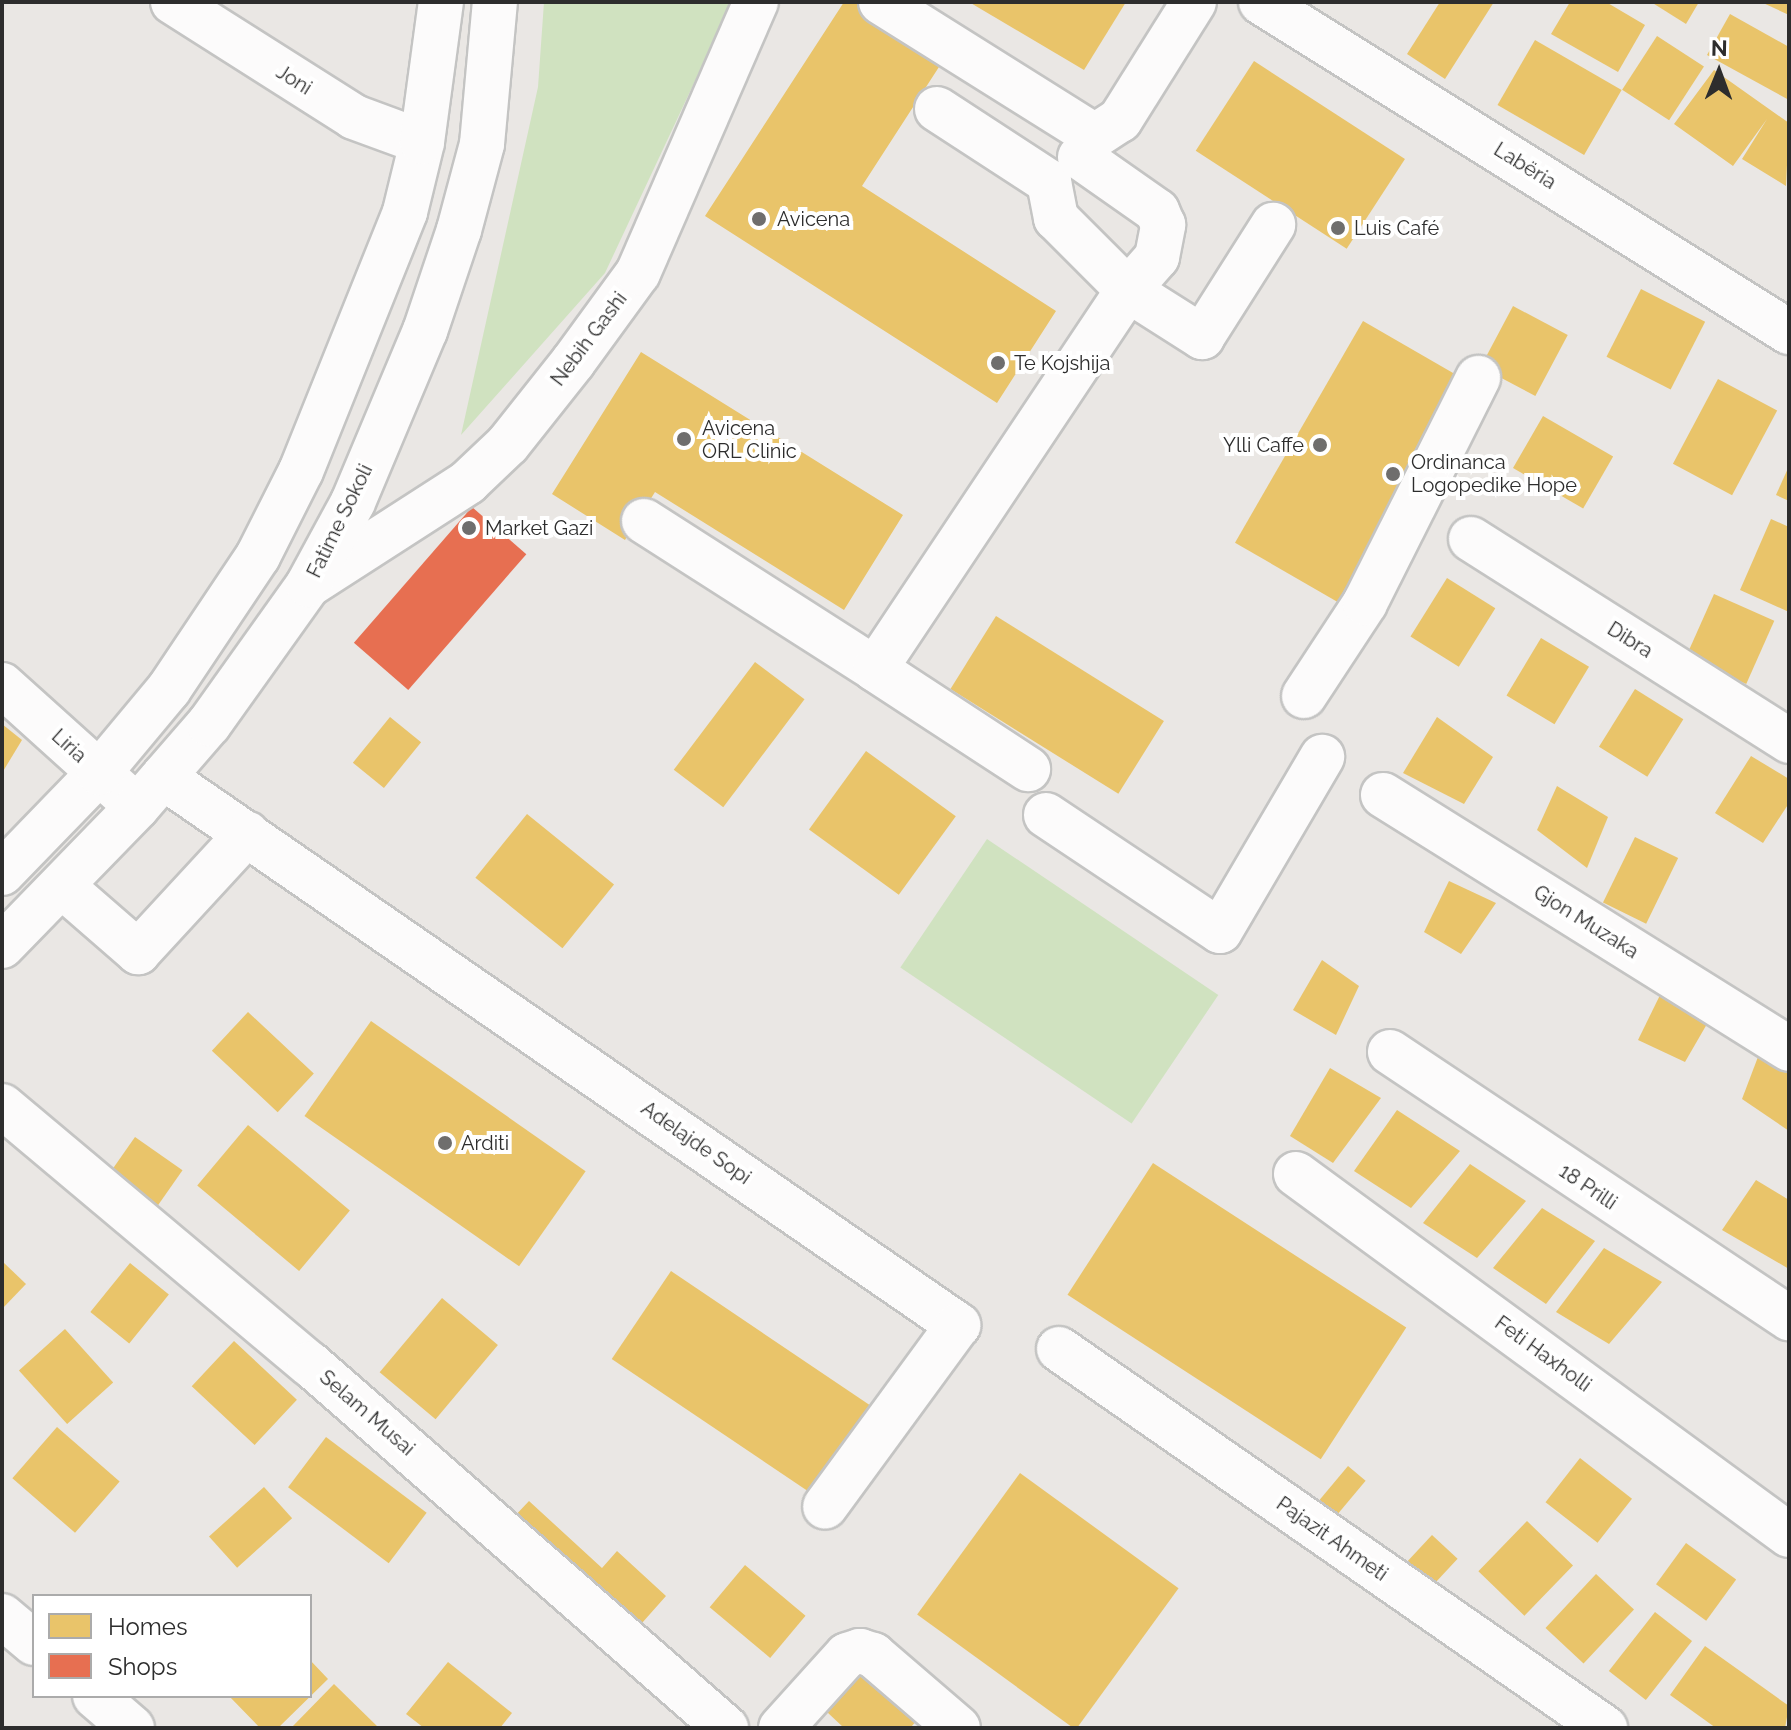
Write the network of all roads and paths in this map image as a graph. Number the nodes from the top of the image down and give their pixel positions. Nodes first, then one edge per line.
1 (173, 2) edge
2 (441, 2) edge
3 (495, 2) edge
4 (756, 2) edge
5 (881, 2) edge
6 (1194, 2) edge
7 (1261, 2) edge
8 (937, 109) dead end
9 (422, 142) junction
10 (1080, 157) dead end
11 (1273, 225) dead end
12 (387, 260) junction
13 (443, 277) junction
14 (1128, 290) junction
15 (1789, 332) edge
16 (1478, 378) dead end
17 (644, 521) dead end
18 (1471, 539) dead end
19 (308, 585) junction
20 (875, 669) junction
21 (2, 685) edge
22 (1304, 696) dead end
23 (1789, 741) edge
24 (1322, 757) dead end
25 (1028, 769) dead end
26 (99, 773) junction
27 (150, 792) junction
28 (1383, 795) dead end
29 (1046, 815) dead end
30 (247, 834) junction
31 (2, 873) edge
32 (62, 886) junction
33 (2, 946) edge
34 (1789, 1049) edge
35 (1390, 1052) dead end
36 (2, 1106) edge
37 (1296, 1174) dead end
38 (1789, 1318) edge
39 (1059, 1349) dead end
40 (825, 1507) dead end
41 (1789, 1535) edge
42 (2, 1616) edge
43 (32, 1641) edge
44 (97, 1698) edge
45 (132, 1728) edge
46 (726, 1728) edge
47 (781, 1728) edge
48 (958, 1728) edge
49 (1605, 1728) edge

1 - 9 street, Joni
2 - 9 street
3 - 13 street, Fatime Sokoli
4 - 19 street, Nebih Gashi
5 - 6 street
7 - 15 street, Labëria
8 - 14 street
9 - 12 street
10 - 14 street
11 - 14 street
12 - 13 street
12 - 26 street
13 - 19 street, Fatime Sokoli
14 - 20 street
16 - 22 street
17 - 20 street
18 - 23 street, Dibra
19 - 27 street, Fatime Sokoli
20 - 25 street
21 - 26 street, Liria
24 - 29 street
26 - 27 street, Liria
26 - 31 street
27 - 30 street, Adelajde Sopi
27 - 32 street, Fatime Sokoli
28 - 34 street, Gjon Muzaka
30 - 32 street
30 - 40 street, Adelajde Sopi
32 - 33 street, Fatime Sokoli
35 - 38 street, 18 Prilli
36 - 46 street, Selam Musai
37 - 41 street, Feti Haxholli
39 - 49 street, Pajazit Ahmeti
42 - 43 street
44 - 45 street
47 - 48 street

